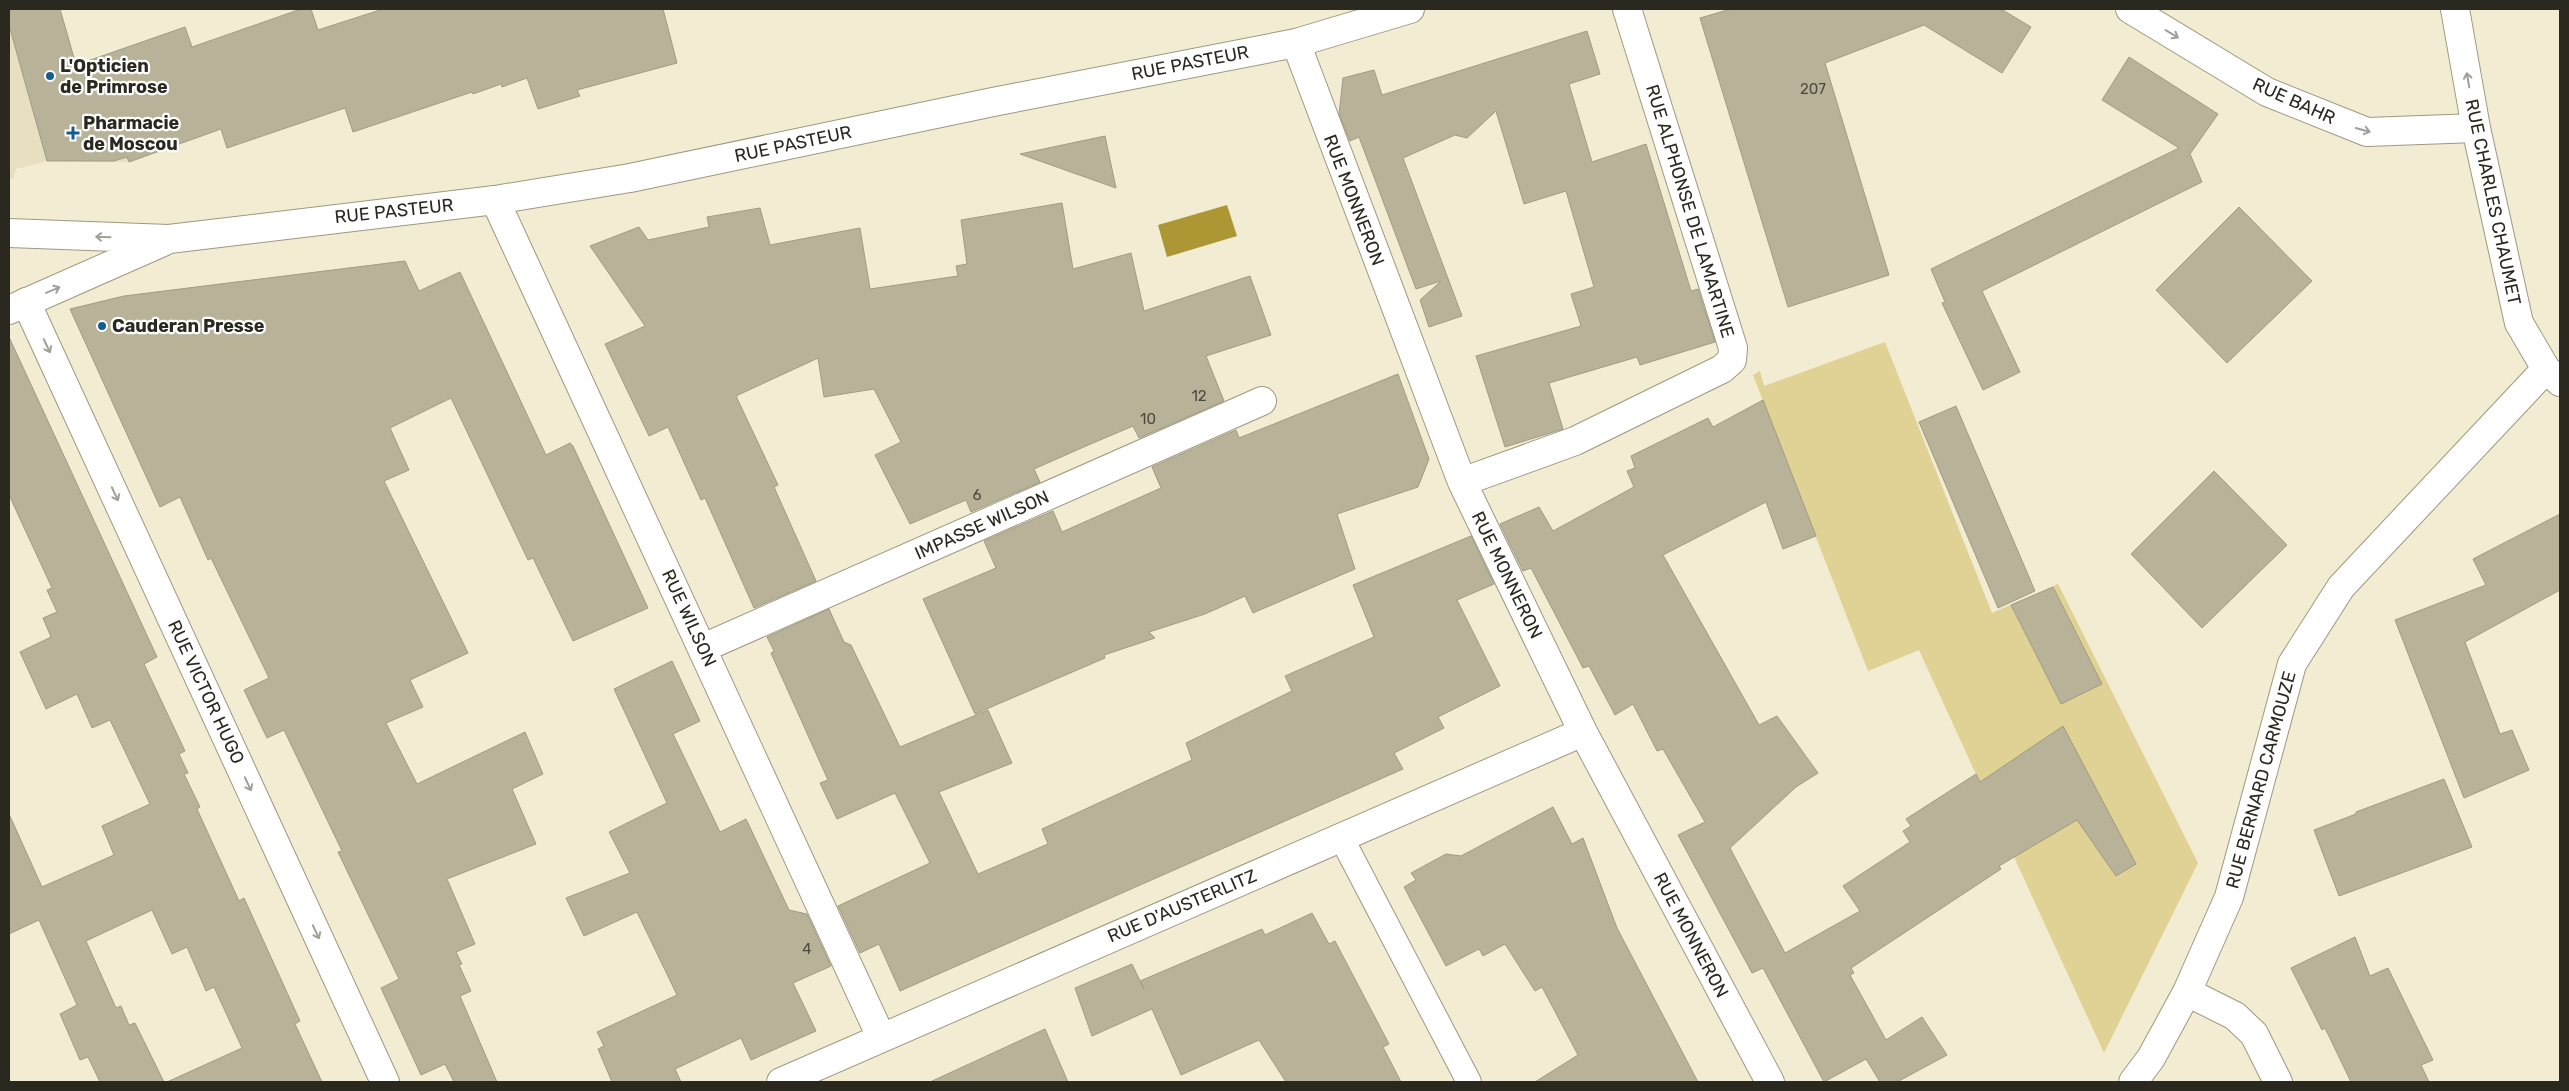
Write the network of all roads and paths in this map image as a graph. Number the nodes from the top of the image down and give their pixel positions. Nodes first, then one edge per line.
1 (1410, 9) edge
2 (1626, 9) edge
3 (2130, 9) edge
4 (2455, 9) edge
5 (1296, 43) junction
6 (2476, 128) junction
7 (495, 200) junction
8 (9, 233) edge
9 (169, 240) junction
10 (17, 306) edge
11 (2553, 375) edge
12 (1262, 401) dead end
13 (1462, 482) junction
14 (703, 648) junction
15 (1583, 732) junction
16 (1341, 837) junction
17 (2187, 992) junction
18 (881, 1037) junction
19 (385, 1082) edge
20 (782, 1082) edge
21 (1469, 1082) edge
22 (1770, 1082) edge
23 (2133, 1082) edge
24 (2278, 1082) edge

1 - 5 street, RUE PASTEUR
2 - 13 street, RUE ALPHONSE DE LAMARTINE
3 -> 6 street, RUE BAHR
6 -> 4 street, RUE CHARLES CHAUMET
5 - 7 street, RUE PASTEUR
5 - 13 street, RUE MONNERON
6 - 11 street, RUE CHARLES CHAUMET
7 - 9 street, RUE PASTEUR
7 - 14 street, RUE WILSON
9 -> 8 street, RUE PASTEUR
10 -> 9 street, RUE PASTEUR
10 -> 19 street, RUE VICTOR HUGO
11 - 17 street, RUE BERNARD CARMOUZE
12 - 14 street, IMPASSE WILSON
13 - 15 street, RUE MONNERON
14 - 18 street, RUE WILSON
15 - 16 street, RUE D'AUSTERLITZ
15 - 22 street, RUE MONNERON
16 - 18 street, RUE D'AUSTERLITZ
16 - 21 lane
17 - 23 street, RUE BERNARD CARMOUZE
17 - 24 street
18 - 20 street, RUE D'AUSTERLITZ

